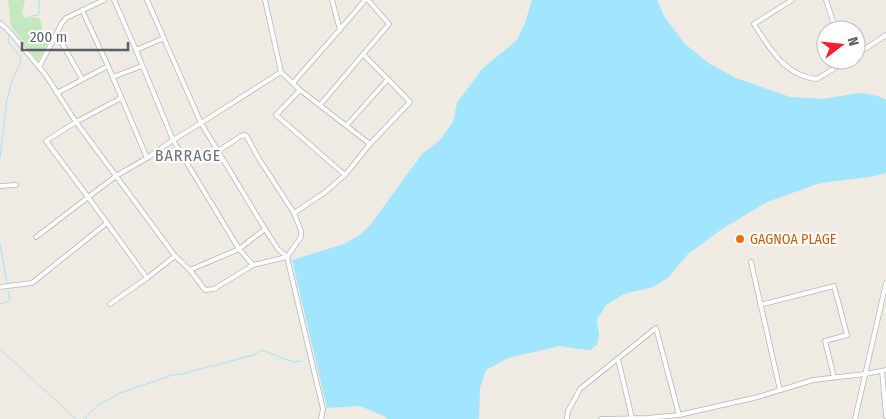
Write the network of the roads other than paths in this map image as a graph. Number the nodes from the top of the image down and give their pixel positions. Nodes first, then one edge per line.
1 (104, 0) edge
2 (114, 0) edge
3 (147, 0) edge
4 (265, 0) edge
5 (332, 0) edge
6 (366, 0) edge
7 (792, 0) edge
8 (826, 0) edge
9 (82, 10) junction
10 (833, 20) edge
11 (0, 23) edge
12 (340, 30) junction
13 (56, 34) junction
14 (886, 35) edge
15 (164, 38) junction
16 (866, 48) edge
17 (136, 50) junction
18 (364, 55) junction
19 (108, 66) junction
20 (142, 66) junction
21 (39, 67) junction
22 (832, 70) edge
23 (281, 72) junction
24 (112, 77) junction
25 (82, 79) junction
26 (388, 79) junction
27 (293, 83) junction
28 (300, 90) junction
29 (57, 93) junction
30 (121, 98) junction
31 (320, 105) junction
32 (76, 122) junction
33 (201, 123) junction
34 (347, 126) junction
35 (172, 140) junction
36 (370, 144) junction
37 (218, 151) junction
38 (148, 158) junction
39 (345, 175) junction
40 (116, 176) junction
41 (16, 185) dead end
42 (0, 186) edge
43 (88, 197) junction
44 (294, 213) junction
45 (107, 223) junction
46 (265, 229) junction
47 (36, 237) dead end
48 (239, 248) junction
49 (175, 256) junction
50 (287, 257) junction
51 (751, 262) dead end
52 (253, 264) junction
53 (190, 270) junction
54 (147, 278) junction
55 (886, 283) edge
56 (0, 287) edge
57 (110, 304) dead end
58 (760, 305) junction
59 (618, 359) junction
60 (884, 370) edge
61 (865, 374) junction
62 (834, 377) junction
63 (780, 390) junction
64 (679, 415) junction
65 (886, 416) edge
66 (632, 418) edge
67 (321, 419) edge
68 (567, 419) edge
69 (600, 419) edge
70 (647, 419) edge
71 (855, 419) edge

1 - 9 street
2 - 17 street
3 - 15 street
4 - 23 street
5 - 12 street
6 - 12 street
6 - 18 street
7 - 22 street
8 - 10 street
9 - 13 street
9 - 19 street
11 - 21 street
12 - 27 street
13 - 21 street
13 - 25 street
14 - 16 street
15 - 17 street
15 - 33 street
17 - 20 street
18 - 26 street
18 - 31 street
19 - 24 street
19 - 25 street
20 - 24 street
20 - 35 street
21 - 29 street
23 - 27 street
23 - 33 street
24 - 30 street
25 - 29 street
26 - 34 street
26 - 36 street
27 - 28 street
28 - 31 street
28 - 39 street
29 - 32 street
30 - 32 street
30 - 38 street
31 - 34 street
32 - 40 street
32 - 43 street
33 - 35 street
33 - 37 street
34 - 36 street
35 - 38 street
35 - 48 street
36 - 39 street
37 - 44 street
37 - 46 street
38 - 40 street
39 - 44 street
40 - 43 street
40 - 49 street
41 - 42 street
43 - 45 street
43 - 47 street
44 - 50 street
45 - 54 street
45 - 56 street
46 - 48 street
46 - 50 street
48 - 52 street
48 - 53 street
49 - 53 street
49 - 54 street
50 - 52 street
50 - 67 street
51 - 58 street
52 - 53 street
54 - 57 street
55 - 61 street
58 - 62 street
58 - 63 street
59 - 64 street
59 - 66 street
59 - 68 street
60 - 61 street
60 - 65 street
61 - 62 street
61 - 71 street
62 - 63 street
63 - 64 street
64 - 70 street
66 - 69 street
66 - 70 street

